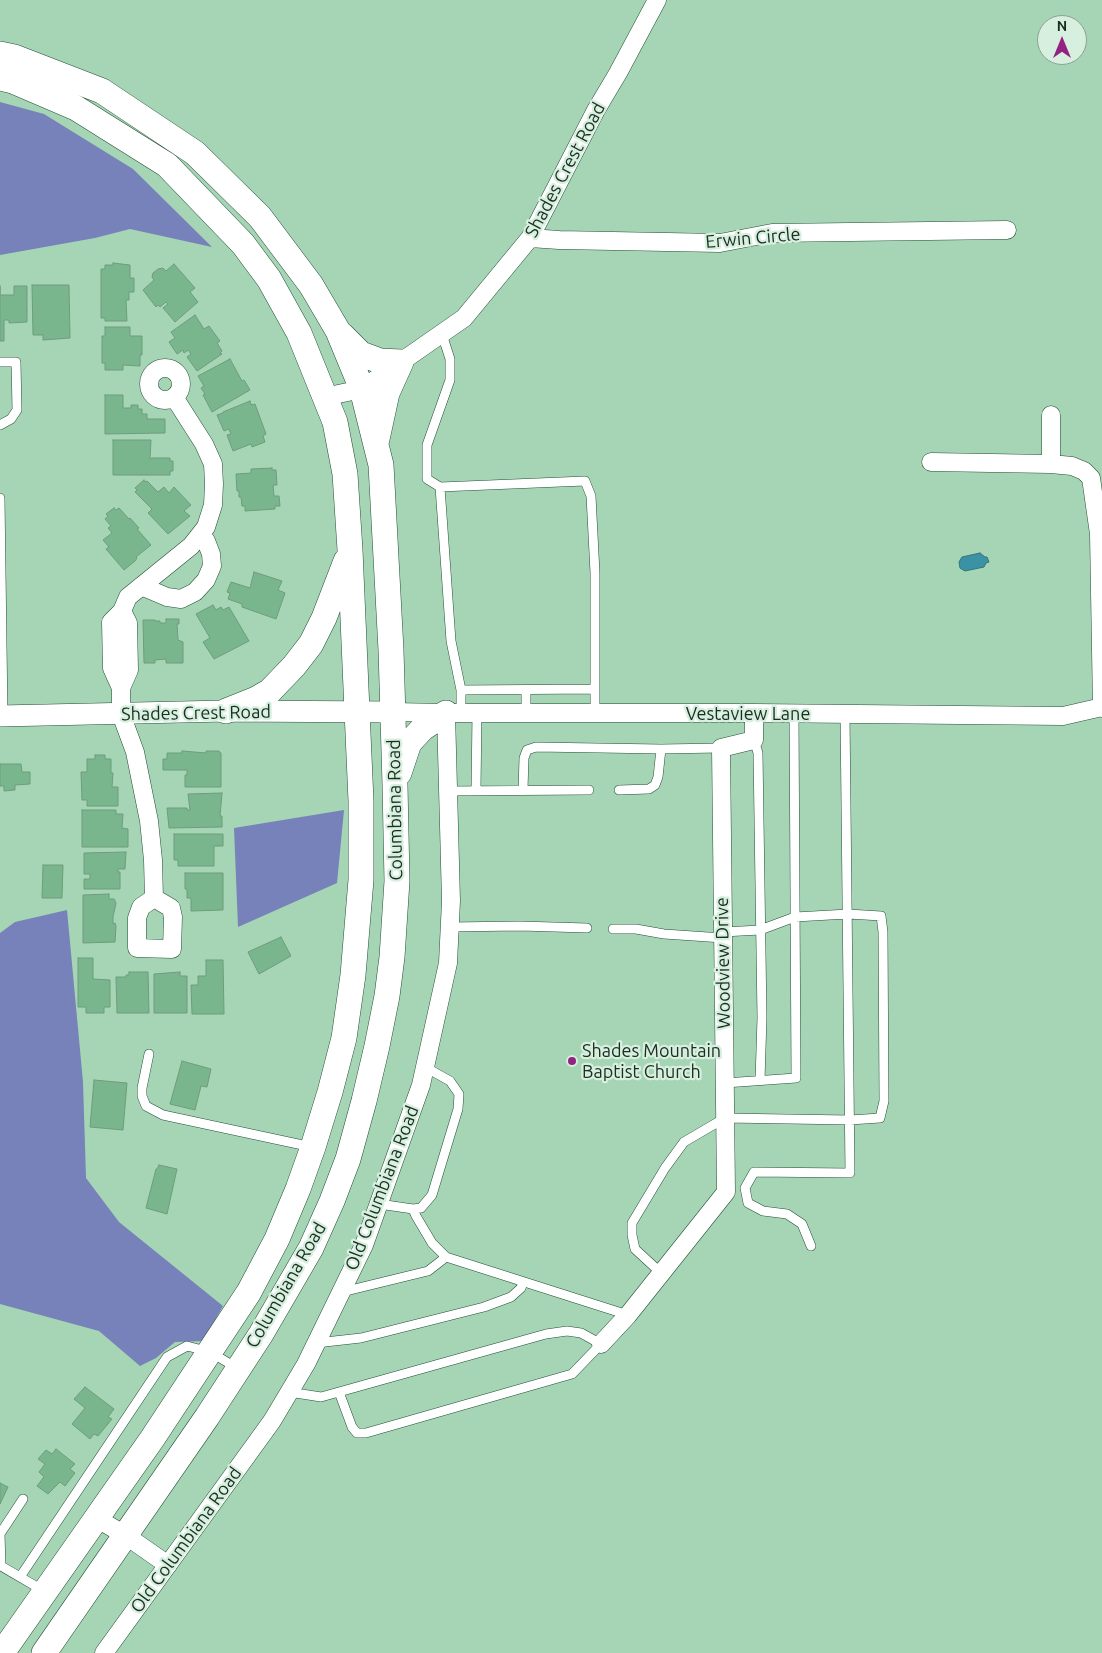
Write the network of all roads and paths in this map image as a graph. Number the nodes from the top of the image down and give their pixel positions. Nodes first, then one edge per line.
1 (657, 0) edge
2 (0, 54) edge
3 (0, 78) edge
4 (1007, 230) dead end
5 (530, 238) junction
6 (338, 331) junction
7 (442, 334) junction
8 (0, 362) edge
9 (401, 362) junction
10 (362, 389) junction
11 (174, 397) dead end
12 (324, 398) junction
13 (1051, 415) dead end
14 (0, 425) edge
15 (376, 447) junction
16 (931, 462) dead end
17 (1051, 464) junction
18 (440, 487) junction
19 (0, 498) edge
20 (201, 534) junction
21 (350, 550) junction
22 (141, 586) junction
23 (595, 689) junction
24 (461, 690) junction
25 (526, 690) junction
26 (1102, 707) edge
27 (226, 711) junction
28 (358, 711) junction
29 (393, 712) junction
30 (461, 713) junction
31 (526, 713) junction
32 (595, 713) junction
33 (754, 713) junction
34 (121, 714) junction
35 (794, 714) junction
36 (845, 714) junction
37 (1, 716) edge
38 (756, 746) junction
39 (721, 748) junction
40 (661, 749) junction
41 (395, 785) junction
42 (523, 789) junction
43 (448, 790) junction
44 (476, 790) junction
45 (589, 790) dead end
46 (619, 790) dead end
47 (361, 880) junction
48 (397, 881) junction
49 (154, 898) dead end
50 (848, 914) junction
51 (795, 917) junction
52 (450, 927) junction
53 (587, 928) dead end
54 (613, 928) dead end
55 (760, 930) junction
56 (723, 935) junction
57 (149, 1054) dead end
58 (425, 1067) junction
59 (760, 1080) junction
60 (724, 1083) junction
61 (725, 1118) junction
62 (850, 1120) junction
63 (313, 1147) junction
64 (348, 1159) junction
65 (379, 1204) junction
66 (413, 1209) junction
67 (811, 1246) dead end
68 (446, 1257) junction
69 (661, 1273) junction
70 (523, 1282) junction
71 (341, 1292) junction
72 (628, 1315) junction
73 (316, 1343) junction
74 (601, 1344) junction
75 (210, 1352) junction
76 (237, 1369) junction
77 (289, 1392) junction
78 (339, 1392) junction
79 (23, 1499) dead end
80 (96, 1518) junction
81 (125, 1535) junction
82 (168, 1565) junction
83 (20, 1577) junction
84 (45, 1591) junction
85 (2, 1653) edge
86 (44, 1653) edge
87 (104, 1653) edge

1 - 5 street, Shades Crest Road
2 - 6 main road, Columbiana Road
3 - 12 main road, Columbiana Road
4 - 5 street, Erwin Circle
5 - 7 street, Shades Crest Road
6 - 9 main road
6 - 10 main road, Columbiana Road
7 - 9 street, Shades Crest Road
7 - 18 lane
8 - 14 lane
9 - 10 street, Shades Crest Road
9 - 15 main road
10 - 12 street, Shades Crest Road
10 - 15 main road, Columbiana Road
11 - 20 street
12 - 21 main road, Columbiana Road
13 - 17 street
15 - 29 main road, Columbiana Road
16 - 17 street
17 - 26 street
18 - 23 lane
18 - 24 lane
19 - 37 lane
20 - 22 street
20 - 22 street
21 - 27 main road
21 - 28 main road, Columbiana Road
22 - 34 street
23 - 25 lane
23 - 32 lane
24 - 25 lane
24 - 30 lane
25 - 31 lane
26 - 36 street, Vestaview Lane
27 - 28 street, Shades Crest Road
27 - 34 street, Shades Crest Road
28 - 29 street, Shades Crest Road
28 - 47 main road, Columbiana Road
29 - 30 street, Vestaview Lane
29 - 41 main road, Columbiana Road
30 - 31 street, Vestaview Lane
30 - 41 main road
30 - 43 street, Old Columbiana Road
30 - 44 lane
31 - 32 street, Vestaview Lane
32 - 33 street, Vestaview Lane
33 - 35 street, Vestaview Lane
33 - 38 street
34 - 37 street, Shades Crest Road
34 - 49 street
35 - 36 street, Vestaview Lane
35 - 51 lane
36 - 50 lane
38 - 39 street
38 - 55 lane
39 - 40 lane
39 - 56 street, Woodview Drive
40 - 42 lane
40 - 46 lane
41 - 48 main road, Columbiana Road
42 - 44 lane
42 - 45 lane
43 - 44 lane
43 - 52 street, Old Columbiana Road
47 - 48 main road
47 - 63 main road, Columbiana Road
48 - 64 main road, Columbiana Road
50 - 51 lane
50 - 62 lane
50 - 62 lane
51 - 55 lane
51 - 59 lane
52 - 53 lane
52 - 58 street, Old Columbiana Road
54 - 56 lane
55 - 56 lane
55 - 59 lane
56 - 60 street, Woodview Drive
57 - 63 lane
58 - 65 street, Old Columbiana Road
58 - 66 lane
59 - 60 lane
60 - 61 street, Woodview Drive
61 - 62 lane
61 - 69 street, Woodview Drive
61 - 69 lane
62 - 67 lane
63 - 64 main road
63 - 75 main road, Columbiana Road
64 - 76 main road, Columbiana Road
65 - 66 lane
65 - 71 street, Old Columbiana Road
66 - 68 lane
68 - 70 lane
68 - 71 lane
69 - 72 street, Woodview Drive
70 - 72 lane
70 - 73 lane
71 - 73 street, Old Columbiana Road
72 - 74 street, Woodview Drive
73 - 77 street, Old Columbiana Road
74 - 78 lane
74 - 78 lane
75 - 76 lane
75 - 80 main road, Columbiana Road
75 - 83 lane
76 - 81 main road, Columbiana Road
77 - 78 lane
77 - 82 street, Old Columbiana Road
79 - 83 lane
80 - 81 street
80 - 84 main road, Columbiana Road
81 - 82 street
81 - 86 main road, Columbiana Road
82 - 87 street, Old Columbiana Road
83 - 84 lane
84 - 85 main road, Columbiana Road

